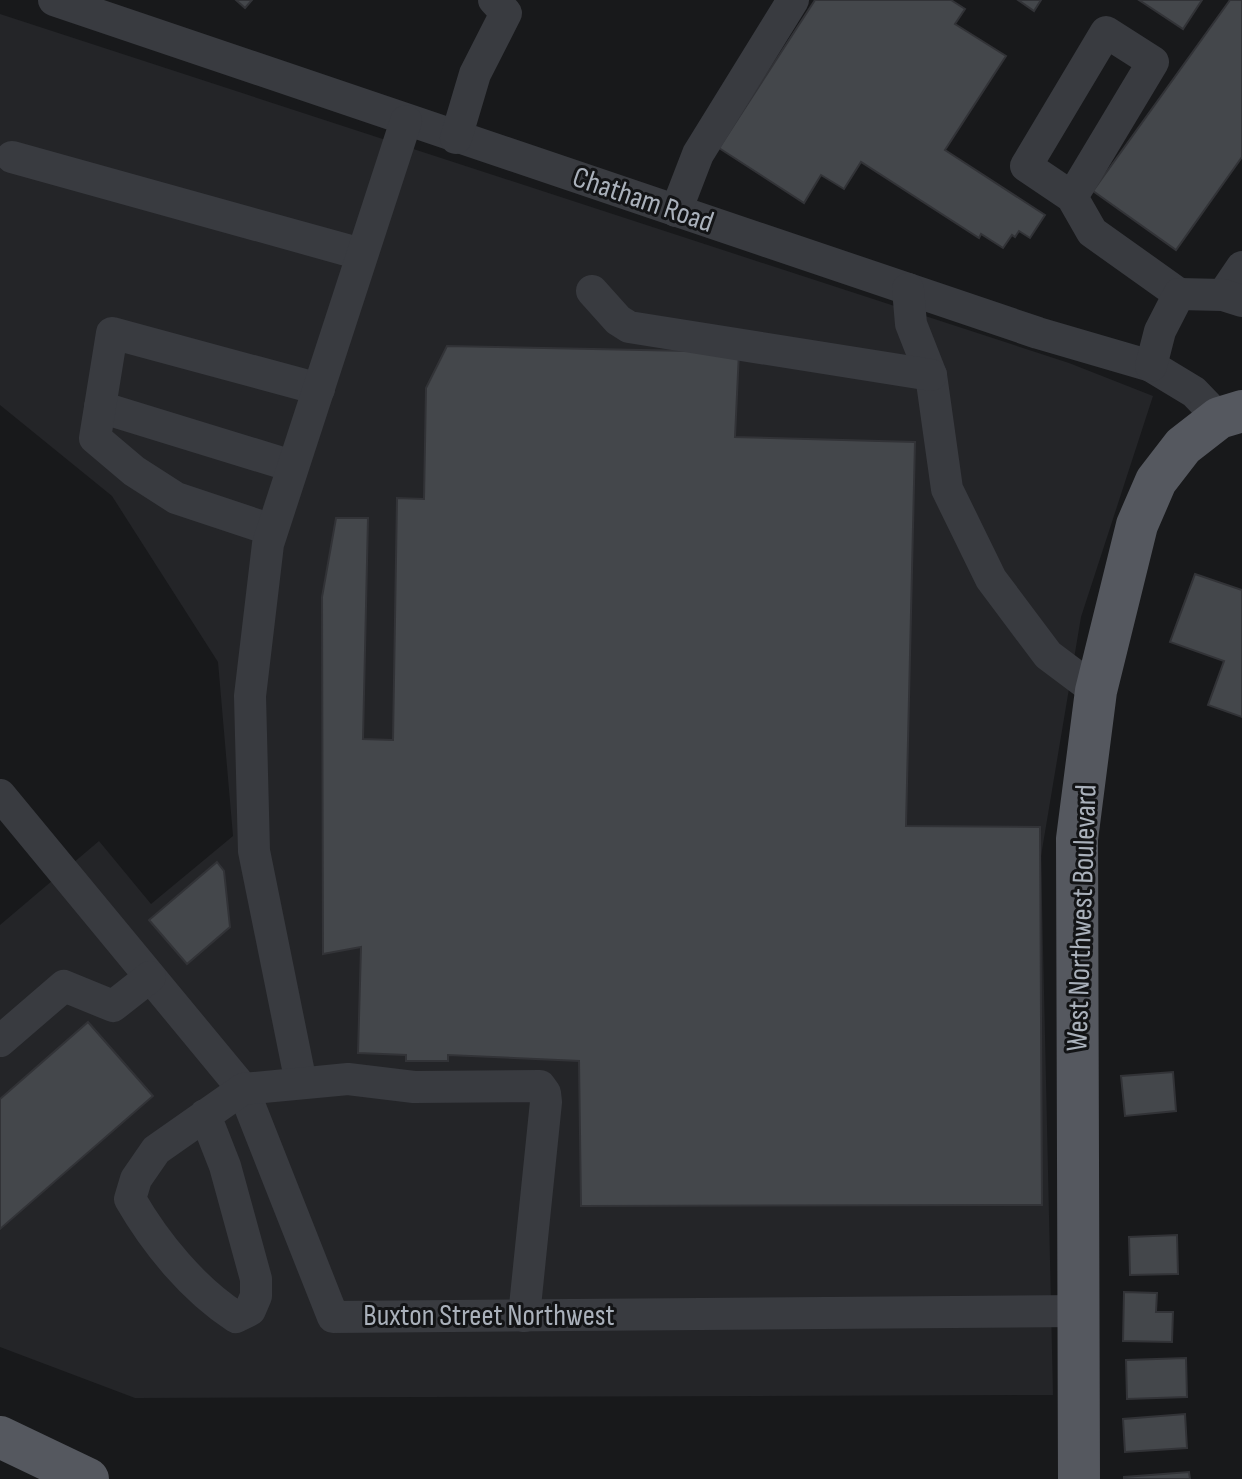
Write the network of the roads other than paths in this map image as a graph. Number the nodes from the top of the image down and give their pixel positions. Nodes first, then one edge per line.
1 (54, 0) edge
2 (494, 0) edge
3 (793, 0) edge
4 (406, 121) junction
5 (456, 138) junction
6 (12, 157) dead end
7 (1072, 197) junction
8 (676, 211) junction
9 (361, 254) junction
10 (1242, 267) edge
11 (908, 289) junction
12 (592, 291) dead end
13 (1179, 294) junction
14 (1232, 298) edge
15 (1151, 366) junction
16 (931, 375) junction
17 (319, 389) junction
18 (100, 407) junction
19 (1231, 415) edge
20 (292, 466) junction
21 (272, 530) junction
22 (1096, 691) junction
23 (0, 795) edge
24 (150, 977) junction
25 (0, 1041) edge
26 (301, 1083) junction
27 (243, 1089) junction
28 (205, 1115) junction
29 (1080, 1311) junction
30 (524, 1316) junction
31 (0, 1437) edge
32 (88, 1479) edge
33 (1079, 1479) edge

1 - 4 street, Chatham Road
2 - 5 street
3 - 8 street
4 - 5 street, Chatham Road
4 - 9 street
5 - 8 street, Chatham Road
6 - 9 street
7 - 7 street
7 - 13 street
8 - 11 street, Chatham Road
9 - 17 street
10 - 14 street
11 - 15 street, Chatham Road
11 - 16 street
12 - 16 street
13 - 14 street
13 - 15 street
15 - 19 street, Chatham Road
16 - 22 street
17 - 18 street
17 - 20 street
18 - 20 street
18 - 21 street
19 - 22 main road, West Northwest Boulevard
20 - 21 street
21 - 26 street
22 - 29 main road, West Northwest Boulevard
23 - 24 street, Buxton Street Northwest
24 - 25 street
24 - 27 street, Buxton Street Northwest
26 - 27 street
26 - 30 street
27 - 28 street
27 - 30 street, Buxton Street Northwest
28 - 28 street
29 - 30 street, Buxton Street Northwest
29 - 33 main road, West Northwest Boulevard
31 - 32 main road

